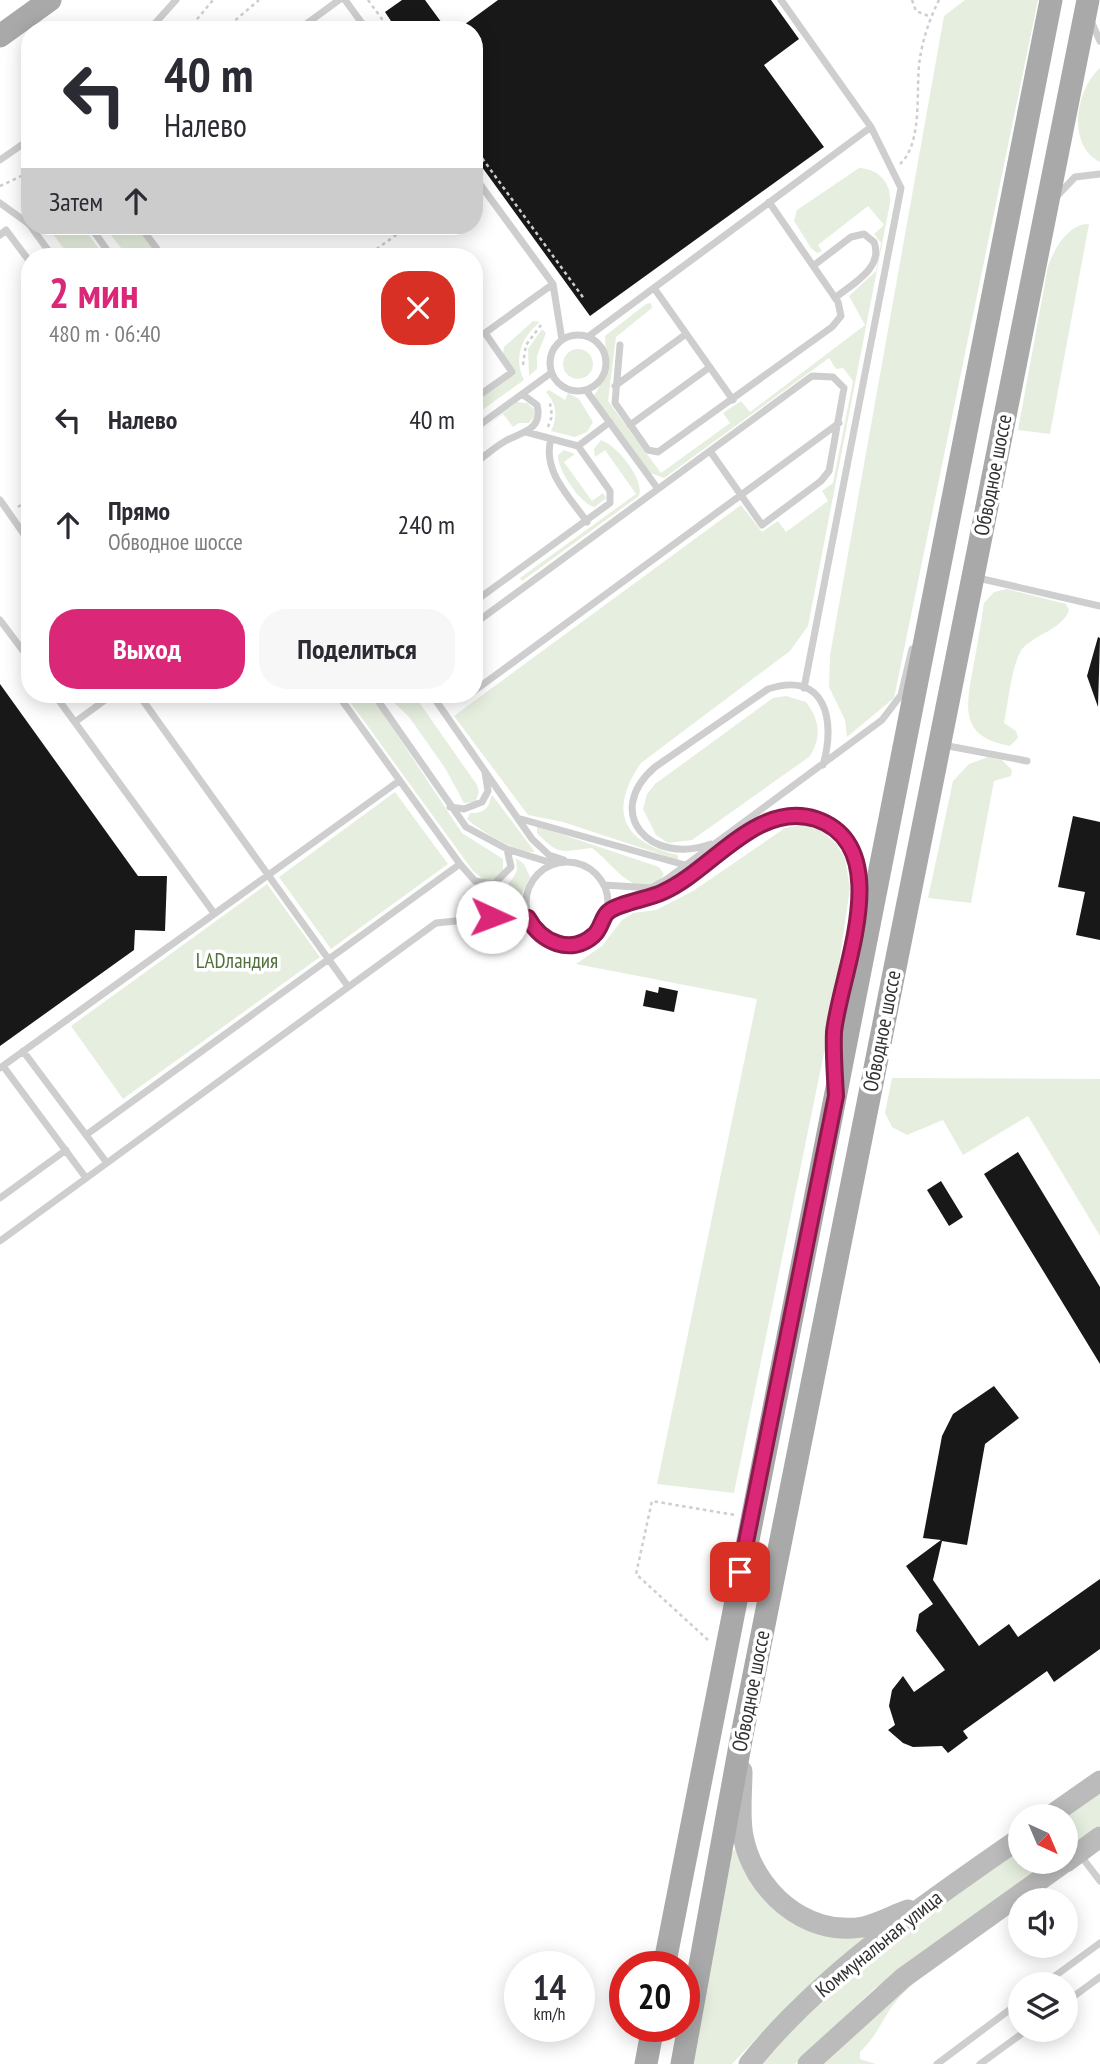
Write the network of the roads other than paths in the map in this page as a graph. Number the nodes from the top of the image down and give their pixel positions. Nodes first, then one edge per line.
1 (50, 0) edge
2 (176, 0) edge
3 (339, 0) edge
4 (345, 0) edge
5 (781, 0) edge
6 (1051, 0) edge
7 (1090, 0) edge
8 (157, 21) edge
9 (310, 21) edge
10 (360, 21) edge
11 (0, 36) edge
12 (1100, 41) edge
13 (871, 127) junction
14 (21, 145) edge
15 (0, 160) edge
16 (1100, 174) edge
17 (483, 188) edge
18 (769, 202) junction
19 (0, 203) edge
20 (21, 218) edge
21 (1043, 225) junction
22 (3, 232) edge
23 (21, 252) edge
24 (813, 266) junction
25 (553, 284) junction
26 (654, 288) junction
27 (835, 298) junction
28 (686, 334) junction
29 (589, 336) junction
30 (562, 340) junction
31 (620, 345) dead end
32 (710, 367) junction
33 (551, 373) junction
34 (615, 386) junction
35 (586, 390) junction
36 (483, 393) edge
37 (522, 394) junction
38 (733, 400) junction
39 (483, 422) edge
40 (610, 422) junction
41 (839, 423) junction
42 (630, 425) junction
43 (526, 432) junction
44 (551, 439) junction
45 (578, 446) junction
46 (710, 451) junction
47 (483, 457) edge
48 (658, 489) junction
49 (742, 497) junction
50 (0, 500) edge
51 (587, 522) junction
52 (950, 528) junction
53 (21, 529) edge
54 (972, 577) junction
55 (483, 595) edge
56 (923, 597) dead end
57 (1100, 606) edge
58 (483, 617) edge
59 (0, 620) edge
60 (915, 635) dead end
61 (21, 648) edge
62 (483, 684) edge
63 (804, 688) junction
64 (61, 703) edge
65 (101, 703) edge
66 (145, 703) edge
67 (344, 703) edge
68 (379, 703) edge
69 (438, 703) edge
70 (75, 722) junction
71 (939, 744) junction
72 (1027, 761) dead end
73 (823, 765) junction
74 (485, 767) junction
75 (399, 781) junction
76 (450, 807) junction
77 (520, 819) junction
78 (718, 842) junction
79 (507, 849) junction
80 (571, 862) junction
81 (460, 864) junction
82 (555, 864) junction
83 (685, 865) junction
84 (268, 874) junction
85 (494, 884) junction
86 (604, 885) junction
87 (607, 912) junction
88 (214, 913) junction
89 (492, 917) junction
90 (528, 918) junction
91 (328, 958) junction
92 (347, 985) junction
93 (23, 1051) junction
94 (2, 1067) edge
95 (836, 1096) junction
96 (86, 1135) junction
97 (66, 1150) junction
98 (107, 1163) junction
99 (86, 1178) junction
100 (0, 1198) edge
101 (0, 1241) edge
102 (741, 1741) junction
103 (1100, 1781) edge
104 (1067, 1804) edge
105 (1100, 1837) edge
106 (1008, 1846) edge
107 (1078, 1853) edge
108 (1078, 1865) edge
109 (1049, 1874) edge
110 (1100, 1881) edge
111 (929, 1902) junction
112 (1100, 1943) edge
113 (667, 1951) edge
114 (1060, 1972) edge
115 (1100, 1977) edge
116 (1078, 1993) edge
117 (1008, 2011) edge
118 (650, 2042) edge
119 (1010, 2042) edge
120 (646, 2064) edge
121 (682, 2064) edge
122 (749, 2064) edge
123 (808, 2064) edge
124 (937, 2064) edge
125 (980, 2064) edge

1 - 11 main road
2 - 8 lane
3 - 9 lane
4 - 10 lane
5 - 13 lane
6 - 52 main road, Обводное шоссе
7 - 12 lane
7 - 21 main road, Обводное шоссе
13 - 18 lane
13 - 63 lane
14 - 15 lane
16 - 21 lane
17 - 25 lane
18 - 24 lane
18 - 26 lane
19 - 20 lane
21 - 54 main road, Обводное шоссе
22 - 23 lane
24 - 27 lane
24 - 27 lane
25 - 30 lane
25 - 36 lane
26 - 28 lane
26 - 29 lane
27 - 38 lane
28 - 32 lane
28 - 34 lane
29 - 30 lane
29 - 35 lane
30 - 33 lane
31 - 34 lane
32 - 38 lane
32 - 42 lane
33 - 35 lane
33 - 37 lane
34 - 42 lane
35 - 40 lane
37 - 39 lane
37 - 43 lane
38 - 42 lane
40 - 45 lane
40 - 48 lane
41 - 46 lane
41 - 49 lane
41 - 49 lane
43 - 44 lane
43 - 47 lane
44 - 45 lane
44 - 51 lane
45 - 51 lane
46 - 48 lane
46 - 49 lane
48 - 58 lane
49 - 62 lane
50 - 53 lane
51 - 55 lane
52 - 56 lane
52 - 95 main road, Обводное шоссе
54 - 57 lane
54 - 71 main road, Обводное шоссе
59 - 61 lane
60 - 73 lane
63 - 73 lane
63 - 78 lane
64 - 70 lane
65 - 70 lane
66 - 84 lane
67 - 75 lane
68 - 76 lane
69 - 74 lane
70 - 88 lane
71 - 72 lane
71 - 102 main road, Обводное шоссе
73 - 78 lane
74 - 76 lane
74 - 77 lane
75 - 81 lane
75 - 84 lane
76 - 79 lane
77 - 80 lane
77 - 83 lane
78 - 83 lane
79 - 82 lane
79 - 85 lane
80 - 82 lane
80 - 86 lane
81 - 85 lane
81 - 91 lane
82 - 90 lane
83 - 86 lane
84 - 88 lane
84 - 91 lane
85 - 89 lane
86 - 87 lane
87 - 90 lane
87 - 95 lane
88 - 93 lane
89 - 90 lane
89 - 92 lane
91 - 92 lane
91 - 96 lane
92 - 98 lane
93 - 94 lane
93 - 96 lane
94 - 97 lane
95 - 113 main road, Обводное шоссе
96 - 98 lane
97 - 99 lane
97 - 100 lane
98 - 99 lane
99 - 101 lane
102 - 111 main road
102 - 121 main road, Обводное шоссе
103 - 104 main road
105 - 107 main road, Коммунальная улица
106 - 111 main road, Коммунальная улица
108 - 110 lane
109 - 123 main road, Коммунальная улица
111 - 122 main road, Коммунальная улица
112 - 114 lane
115 - 116 lane
117 - 124 lane
118 - 120 main road
119 - 125 lane

